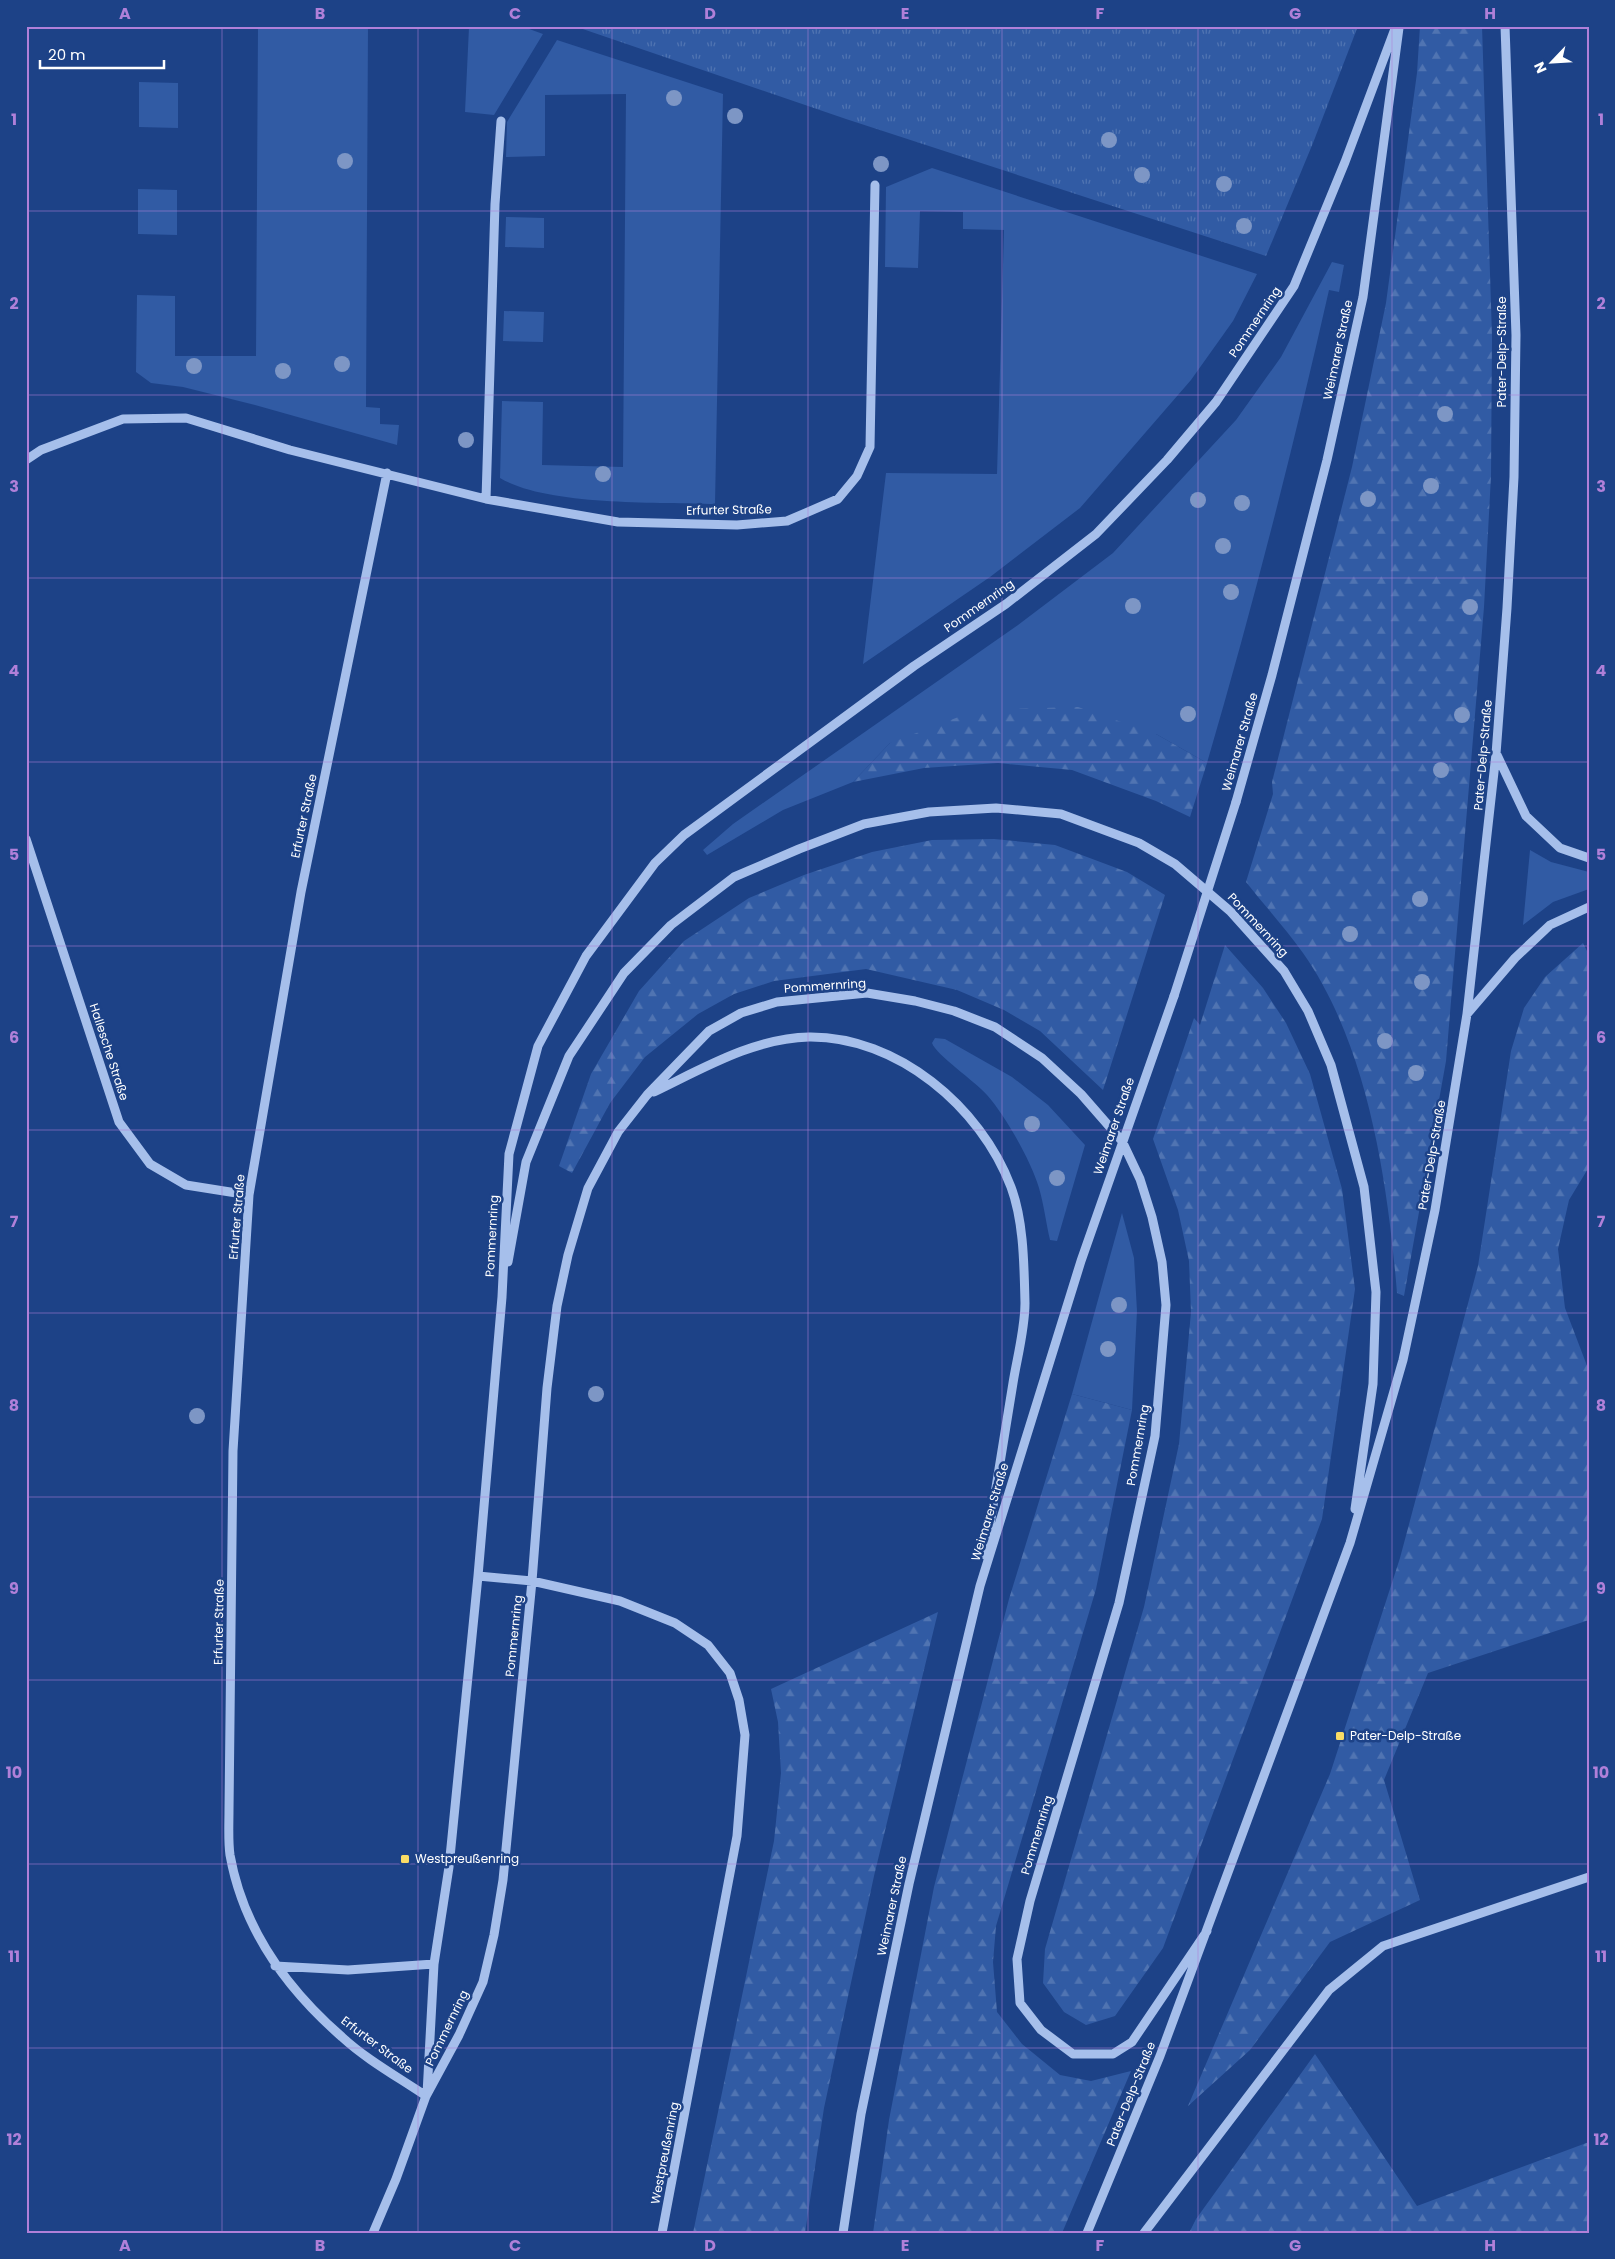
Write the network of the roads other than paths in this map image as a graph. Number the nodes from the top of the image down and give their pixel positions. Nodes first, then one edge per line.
1 (1397, 26) edge
2 (1505, 26) edge
3 (501, 121) dead end
4 (875, 185) dead end
5 (26, 460) edge
6 (387, 473) junction
7 (486, 499) junction
8 (1496, 754) junction
9 (26, 839) edge
10 (1589, 858) edge
11 (1589, 908) edge
12 (1467, 1014) junction
13 (647, 1096) junction
14 (1122, 1141) junction
15 (249, 1195) junction
16 (502, 1296) junction
17 (1350, 1543) junction
18 (478, 1576) junction
19 (532, 1581) junction
20 (980, 1586) junction
21 (1589, 1877) edge
22 (1207, 1932) junction
23 (434, 1964) junction
24 (275, 1966) junction
25 (426, 2096) junction
26 (372, 2233) edge
27 (662, 2233) edge
28 (843, 2233) edge
29 (1087, 2233) edge
30 (1144, 2233) edge

1 - 14 street, Weimarer Straße, bridge
1 - 16 street, Pommernring
2 - 8 street, Pater-Delp-Straße
3 - 7 street
4 - 7 street, Erfurter Straße
5 - 6 street, Erfurter Straße
6 - 7 street, Erfurter Straße
6 - 15 street, Erfurter Straße
8 - 10 street
8 - 12 street, Pater-Delp-Straße
9 - 15 street, Hallesche Straße
11 - 12 street
12 - 17 street, Pater-Delp-Straße
13 - 14 street, Pommernring
13 - 19 street, Pommernring
13 - 20 street, Pommernring
14 - 20 street, Weimarer Straße
14 - 22 street, Pommernring
15 - 24 street, Erfurter Straße
16 - 17 street, Pommernring
16 - 18 street, Pommernring
17 - 22 street, Pater-Delp-Straße
18 - 19 street, Westpreußenring
18 - 23 street, Pommernring
19 - 25 street, Pommernring
19 - 27 street, Westpreußenring
20 - 28 street, Weimarer Straße
21 - 30 street
22 - 29 street, Pater-Delp-Straße
23 - 24 street
23 - 25 street, Pommernring
24 - 25 street, Erfurter Straße
25 - 26 street, Pommernring

